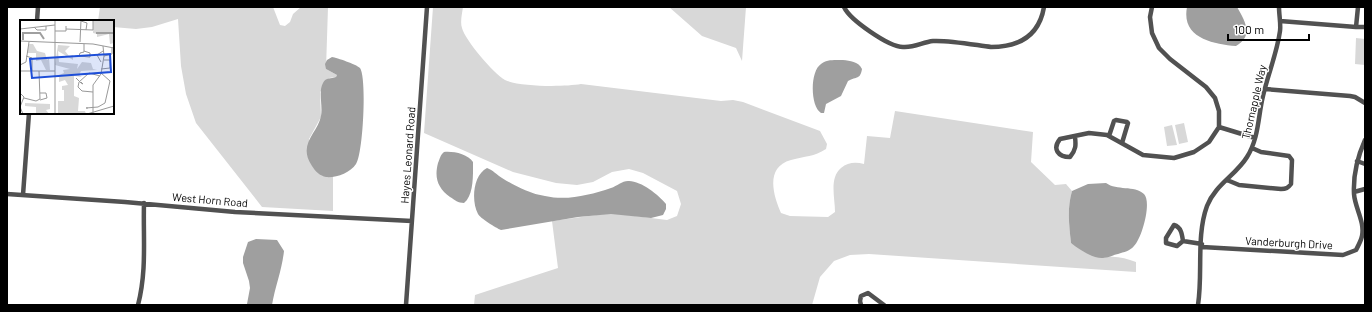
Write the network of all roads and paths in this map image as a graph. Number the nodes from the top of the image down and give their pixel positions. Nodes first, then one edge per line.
1 (38, 7) edge
2 (427, 7) edge
3 (844, 7) edge
4 (1044, 7) edge
5 (1152, 7) edge
6 (1279, 7) edge
7 (1358, 7) edge
8 (37, 20) edge
9 (1280, 21) junction
10 (1356, 27) junction
11 (1365, 27) edge
12 (1265, 89) junction
13 (1365, 103) edge
14 (29, 114) edge
15 (1219, 127) junction
16 (1109, 136) junction
17 (1075, 137) junction
18 (1255, 138) junction
19 (1365, 140) edge
20 (1122, 143) junction
21 (1252, 148) junction
22 (1357, 161) junction
23 (1365, 164) edge
24 (1227, 180) junction
25 (1365, 188) edge
26 (1354, 192) junction
27 (7, 194) edge
28 (23, 195) junction
29 (144, 203) junction
30 (412, 221) junction
31 (1183, 241) junction
32 (1202, 245) junction
33 (138, 305) edge
34 (406, 305) edge
35 (861, 305) edge
36 (884, 305) edge
37 (1198, 305) edge

1 - 8 street
2 - 30 street, Hayes Leonard Road
3 - 4 street
5 - 15 street
6 - 9 street, Thornapple Way
7 - 10 street
9 - 10 street
9 - 12 street, Thornapple Way
10 - 11 street
12 - 13 street
12 - 18 street, Thornapple Way
14 - 28 street
15 - 18 street
15 - 20 street
16 - 17 street
16 - 20 street
16 - 20 street
17 - 17 street
18 - 21 street, Thornapple Way
19 - 22 street, Vanderburgh Drive
21 - 24 street, Thornapple Way
21 - 24 street
22 - 23 street
22 - 26 street, Vanderburgh Drive
24 - 32 street, Thornapple Way
25 - 26 street
26 - 32 street, Vanderburgh Drive
27 - 28 street, West Horn Road
28 - 29 street, West Horn Road
29 - 30 street, West Horn Road
29 - 33 street
30 - 34 street, Hayes Leonard Road
31 - 31 street, Vanderburgh Drive
31 - 32 street, Vanderburgh Drive
32 - 37 street, Thornapple Way
35 - 36 street

